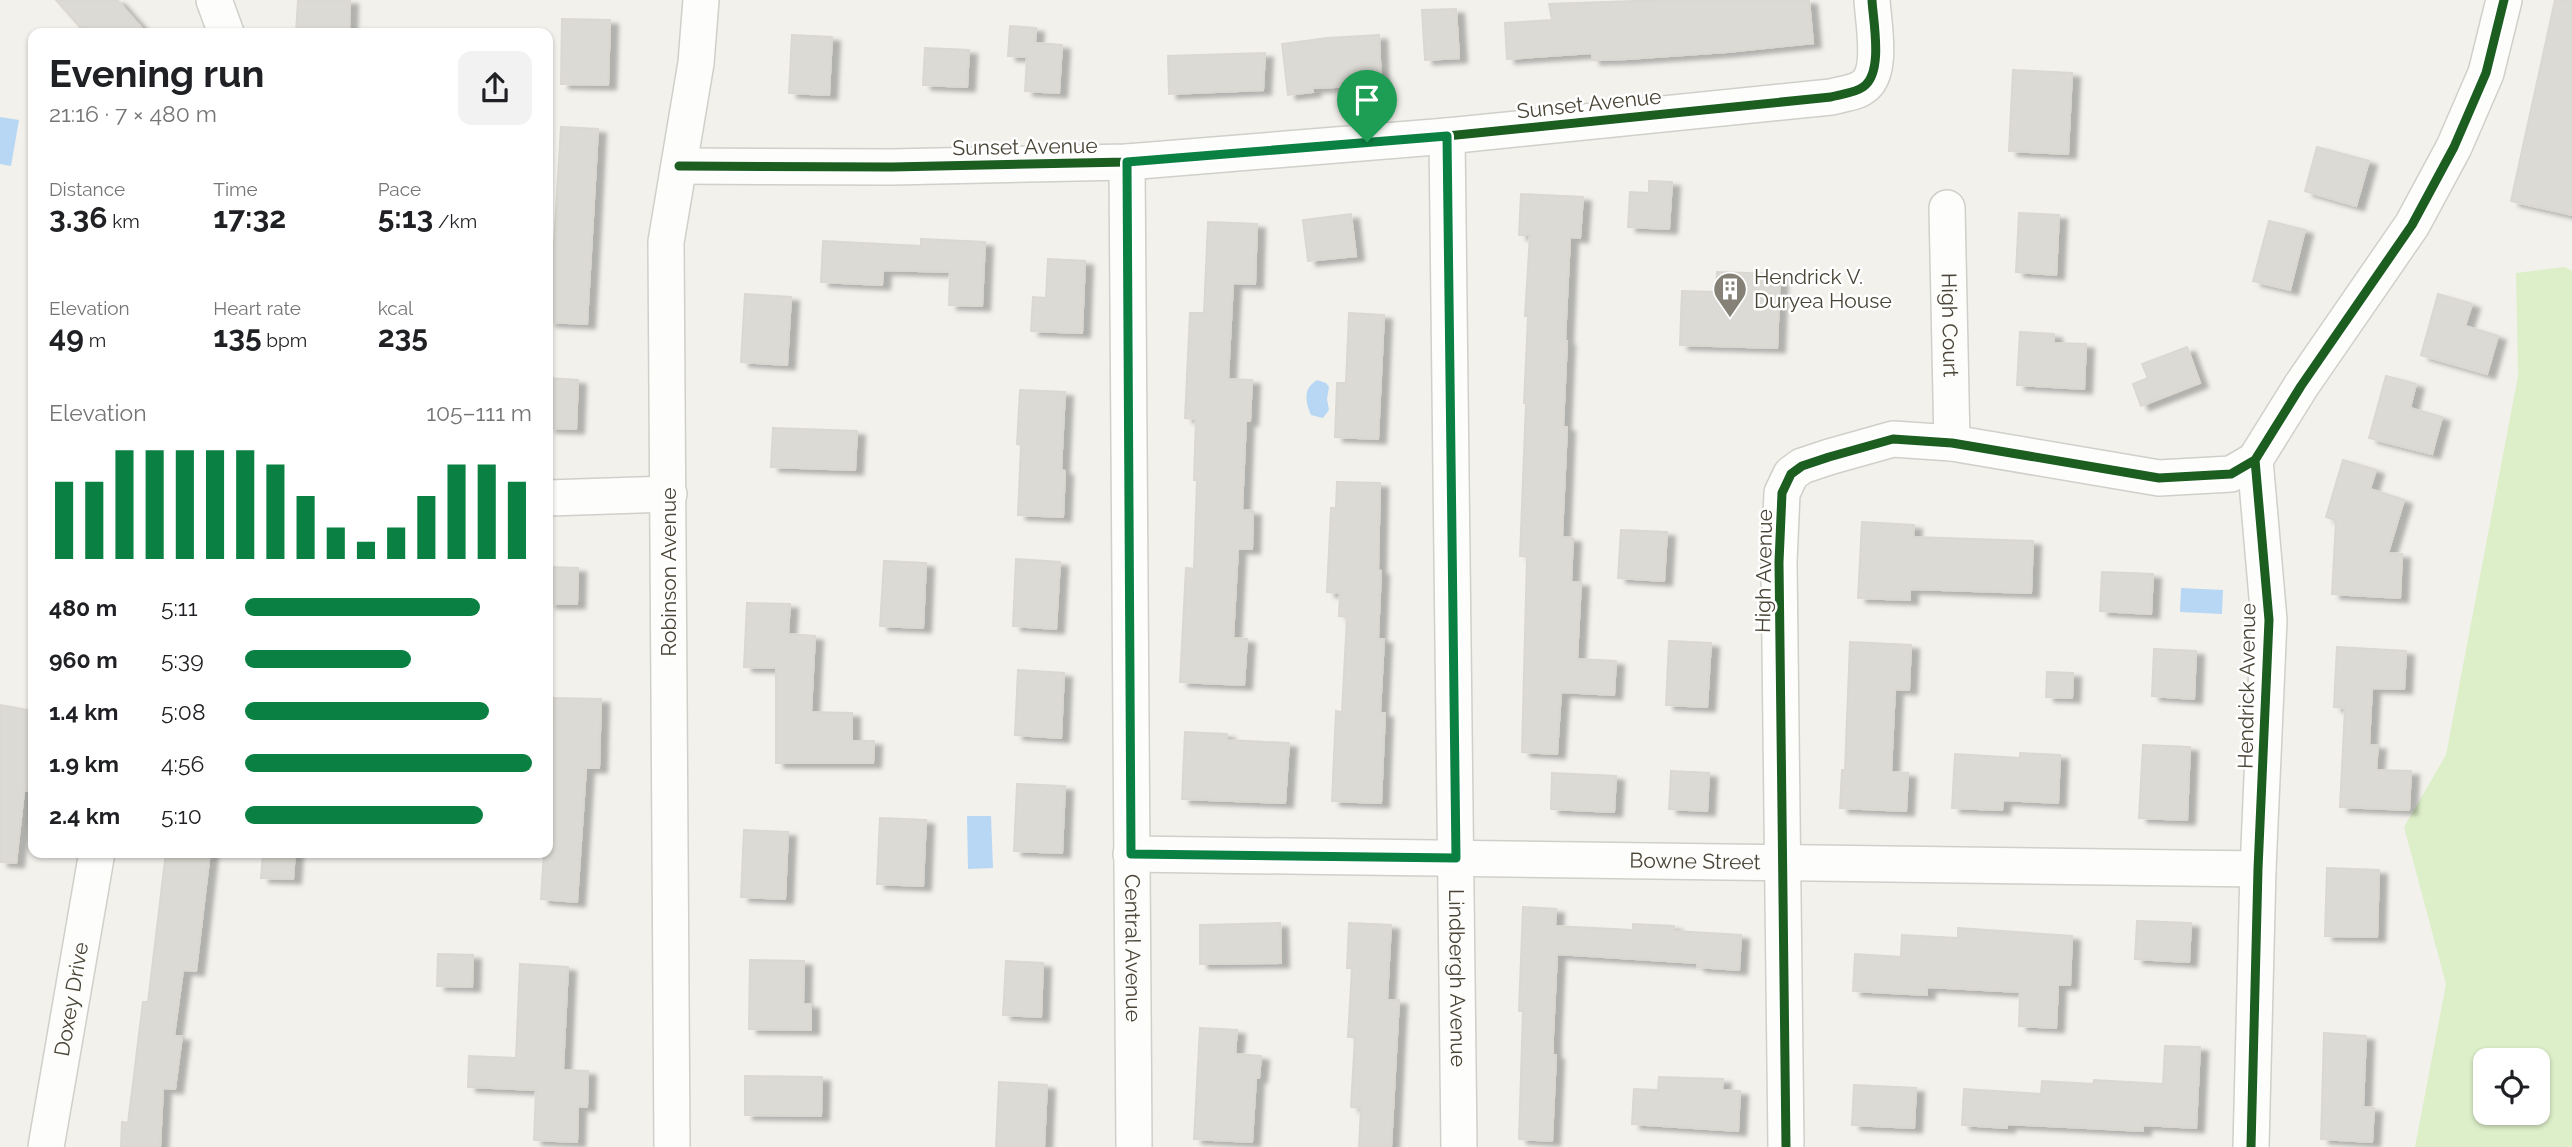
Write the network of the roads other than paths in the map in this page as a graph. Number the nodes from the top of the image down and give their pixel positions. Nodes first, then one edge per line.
1 (214, 0) edge
2 (701, 0) edge
3 (1872, 0) edge
4 (2504, 0) edge
5 (224, 28) edge
6 (1447, 136) junction
7 (1127, 162) junction
8 (679, 166) junction
9 (1947, 208) dead end
10 (1952, 443) junction
11 (2255, 460) junction
12 (669, 494) junction
13 (553, 498) edge
14 (1131, 854) junction
15 (96, 858) edge
16 (1456, 858) junction
17 (1783, 862) junction
18 (2258, 869) junction
19 (46, 1147) edge
20 (671, 1147) edge
21 (1134, 1147) edge
22 (1459, 1147) edge
23 (1786, 1147) edge
24 (2251, 1147) edge

1 - 5 street
2 - 8 street, Robinson Avenue
3 - 6 street, Sunset Avenue
4 - 11 street
6 - 7 street, Sunset Avenue
6 - 16 street, Lindbergh Avenue
7 - 8 street, Sunset Avenue
7 - 14 street, Central Avenue
8 - 12 street, Robinson Avenue
9 - 10 street, High Court
10 - 11 street, High Avenue
10 - 17 street, High Avenue
11 - 18 street, Hendrick Avenue
12 - 13 street
12 - 20 street, Robinson Avenue
14 - 16 street, Bowne Street
14 - 21 street, Central Avenue
15 - 19 street, Doxey Drive
16 - 17 street, Bowne Street
16 - 22 street, Lindbergh Avenue
17 - 18 street, Bowne Street
17 - 23 street, High Avenue
18 - 24 street, Hendrick Avenue

